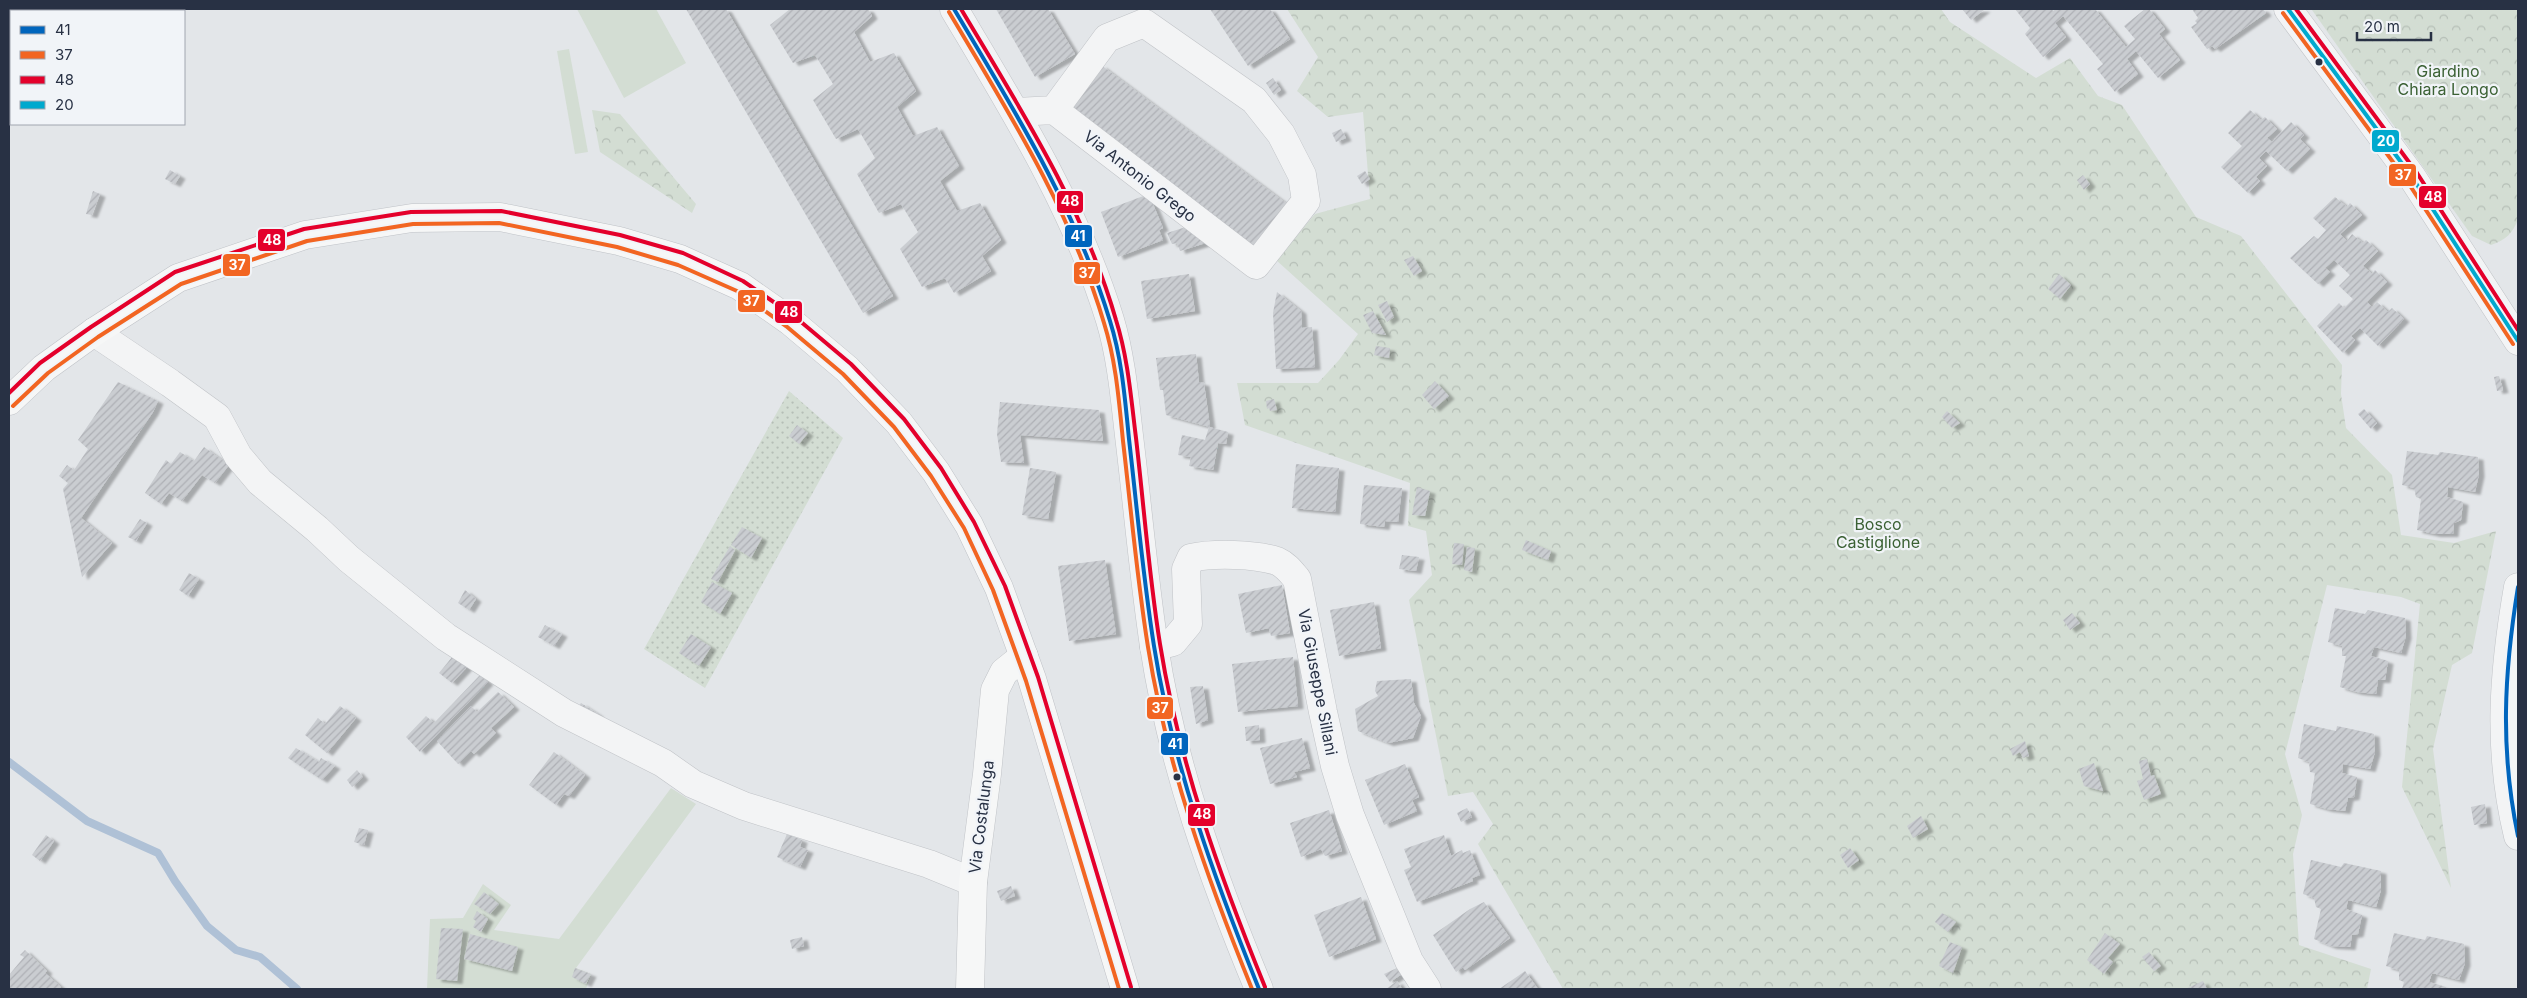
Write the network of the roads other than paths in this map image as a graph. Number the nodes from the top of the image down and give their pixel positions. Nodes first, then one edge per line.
1 (954, 9) edge
2 (2288, 9) edge
3 (1054, 110) junction
4 (1016, 112) junction
5 (94, 332) junction
6 (2518, 341) edge
7 (9, 401) edge
8 (2518, 587) edge
9 (2516, 611) edge
10 (1154, 647) junction
11 (1024, 656) junction
12 (2518, 836) edge
13 (973, 882) junction
14 (970, 989) edge
15 (1125, 989) edge
16 (1259, 989) edge
17 (1428, 989) edge

1 - 4 street
2 - 6 street
3 - 3 street, Via Antonio Grego
3 - 4 street
4 - 10 street
5 - 7 main road
5 - 11 main road
5 - 13 street
8 - 9 street
9 - 12 street
10 - 16 street
10 - 17 street, Via Giuseppe Sillani
11 - 13 main road, Via Costalunga
11 - 15 main road
13 - 14 main road, Via Costalunga

